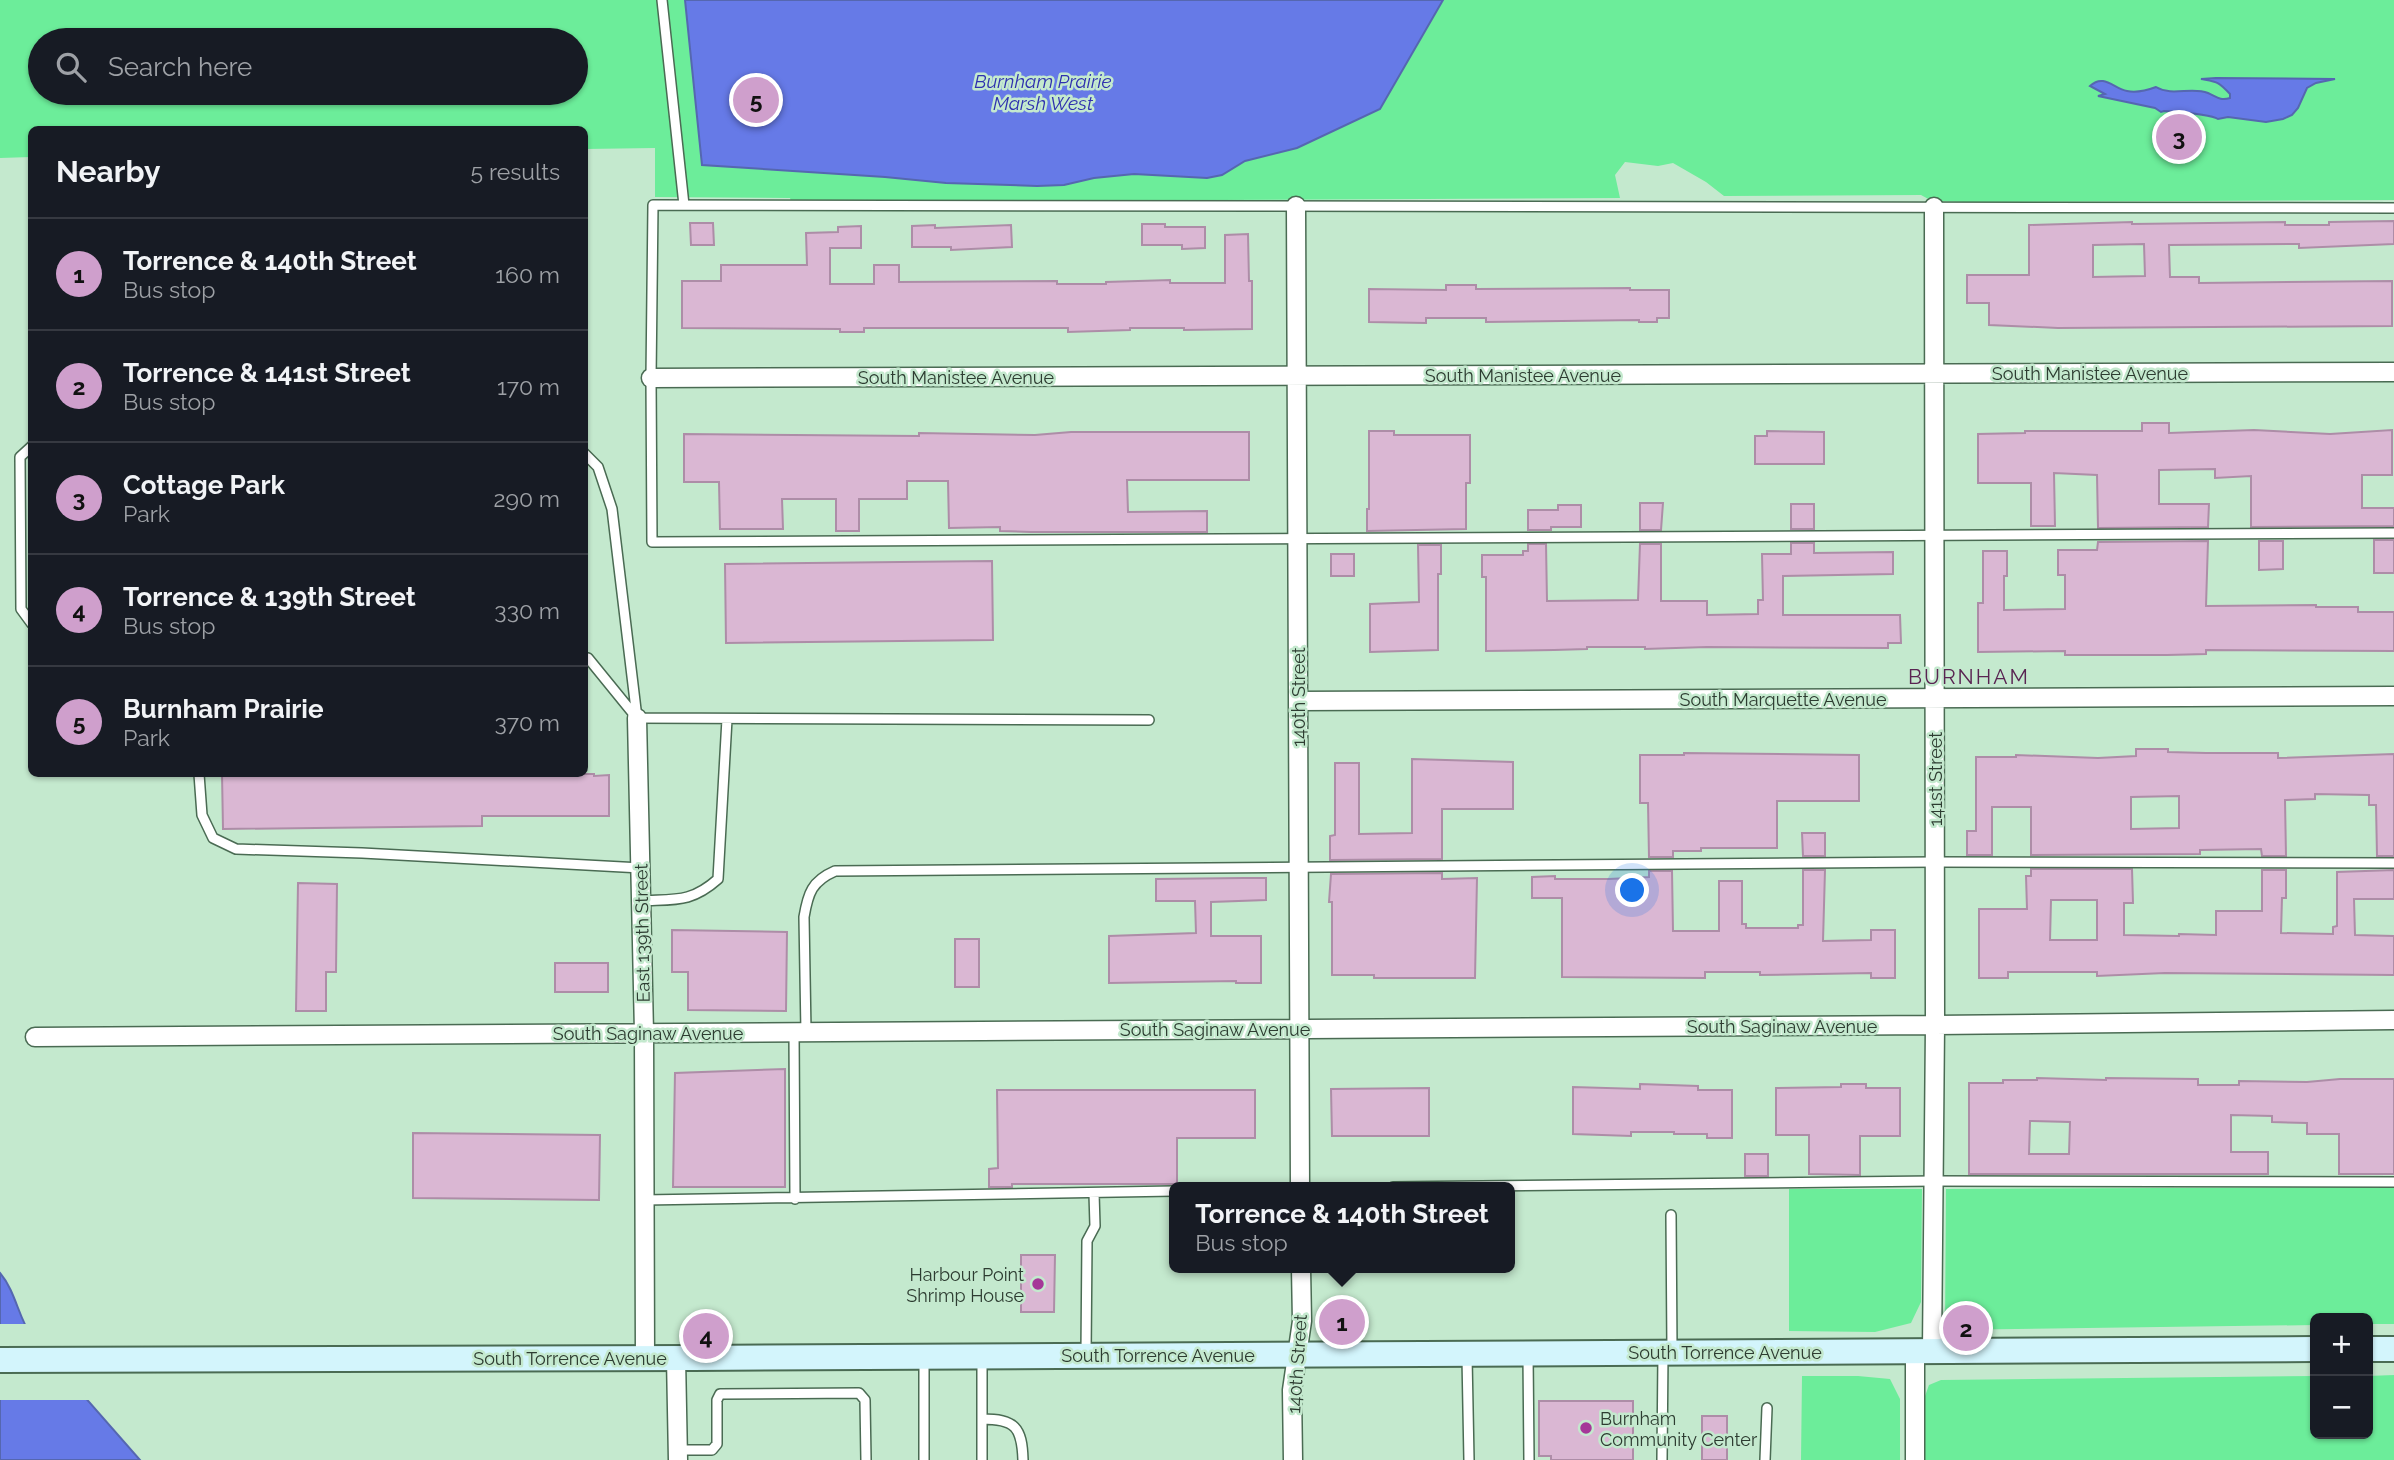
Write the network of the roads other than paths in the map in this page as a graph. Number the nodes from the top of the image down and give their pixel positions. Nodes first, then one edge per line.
1 (662, 0) edge
2 (684, 205) junction
3 (1296, 206) junction
4 (1934, 207) junction
5 (2394, 208) edge
6 (2394, 372) edge
7 (1935, 374) junction
8 (1296, 375) junction
9 (651, 378) junction
10 (28, 450) edge
11 (588, 457) edge
12 (2394, 533) edge
13 (1935, 535) junction
14 (1297, 538) junction
15 (28, 619) edge
16 (588, 659) edge
17 (2394, 696) edge
18 (1935, 698) junction
19 (1298, 701) junction
20 (637, 718) junction
21 (727, 719) junction
22 (1149, 720) dead end
23 (199, 777) edge
24 (1935, 862) junction
25 (2394, 863) edge
26 (1298, 866) junction
27 (640, 868) junction
28 (641, 901) junction
29 (2394, 1020) edge
30 (1935, 1026) junction
31 (1299, 1029) junction
32 (800, 1032) junction
33 (644, 1033) junction
34 (35, 1037) dead end
35 (1934, 1181) junction
36 (1300, 1182) edge
37 (2394, 1182) edge
38 (1515, 1186) edge
39 (1169, 1191) edge
40 (1094, 1192) junction
41 (795, 1199) junction
42 (644, 1200) junction
43 (1671, 1215) dead end
44 (1301, 1273) edge
45 (2310, 1349) edge
46 (2373, 1349) edge
47 (2394, 1349) edge
48 (1924, 1351) junction
49 (1668, 1352) junction
50 (1528, 1353) junction
51 (1297, 1354) junction
52 (1467, 1354) junction
53 (982, 1356) junction
54 (1086, 1356) junction
55 (923, 1357) junction
56 (645, 1358) junction
57 (676, 1358) junction
58 (0, 1360) edge
59 (1767, 1408) dead end
60 (982, 1419) junction
61 (678, 1455) edge
62 (866, 1460) edge
63 (924, 1460) edge
64 (982, 1460) edge
65 (1023, 1460) edge
66 (1293, 1460) edge
67 (1469, 1460) edge
68 (1529, 1460) edge
69 (1662, 1460) edge
70 (1765, 1460) edge
71 (1915, 1460) edge

1 - 2 lane
2 - 3 lane
2 - 9 lane
3 - 4 lane
3 - 8 street, 140th Street
4 - 5 lane
4 - 7 street, 141st Street
6 - 7 street, South Manistee Avenue
7 - 8 street, South Manistee Avenue
7 - 13 street, 141st Street
8 - 9 street, South Manistee Avenue
8 - 14 street, 140th Street
9 - 14 lane
10 - 15 lane
11 - 20 lane
12 - 13 lane
13 - 14 lane
13 - 18 street, 141st Street
14 - 19 street, 140th Street
16 - 20 lane
17 - 18 street, South Marquette Avenue
18 - 19 street, South Marquette Avenue
18 - 24 street, 141st Street
19 - 26 street, 140th Street
20 - 21 lane
20 - 27 street, East 139th Street
21 - 22 lane
21 - 28 lane
23 - 27 lane
24 - 25 lane
24 - 26 lane
24 - 30 street, 141st Street
26 - 31 street, 140th Street
26 - 32 lane
27 - 28 street, East 139th Street
28 - 33 street, East 139th Street
29 - 30 street, South Saginaw Avenue
30 - 31 street, South Saginaw Avenue
30 - 35 street, 141st Street
31 - 32 street, South Saginaw Avenue
31 - 36 street, 140th Street
32 - 33 street, South Saginaw Avenue
32 - 41 lane
33 - 34 street, South Saginaw Avenue
33 - 42 street, East 139th Street
35 - 37 lane
35 - 38 lane
35 - 48 street, 141st Street
39 - 40 lane
40 - 41 lane
40 - 54 lane
41 - 42 lane
42 - 56 street, East 139th Street
43 - 49 lane
44 - 51 street, 140th Street
45 - 48 main road, South Torrence Avenue
46 - 47 main road
48 - 49 main road, South Torrence Avenue
48 - 71 street, 141st Street
49 - 50 main road, South Torrence Avenue
49 - 69 lane
50 - 52 main road, South Torrence Avenue
50 - 68 lane
51 - 52 main road, South Torrence Avenue
51 - 54 main road, South Torrence Avenue
51 - 66 street, 140th Street
52 - 67 lane
53 - 54 main road, South Torrence Avenue
53 - 55 main road, South Torrence Avenue
53 - 60 lane
55 - 57 main road, South Torrence Avenue
55 - 63 lane
56 - 57 main road, South Torrence Avenue
56 - 58 main road, South Torrence Avenue
57 - 61 street
59 - 70 lane
60 - 64 lane
60 - 65 lane
61 - 62 lane

